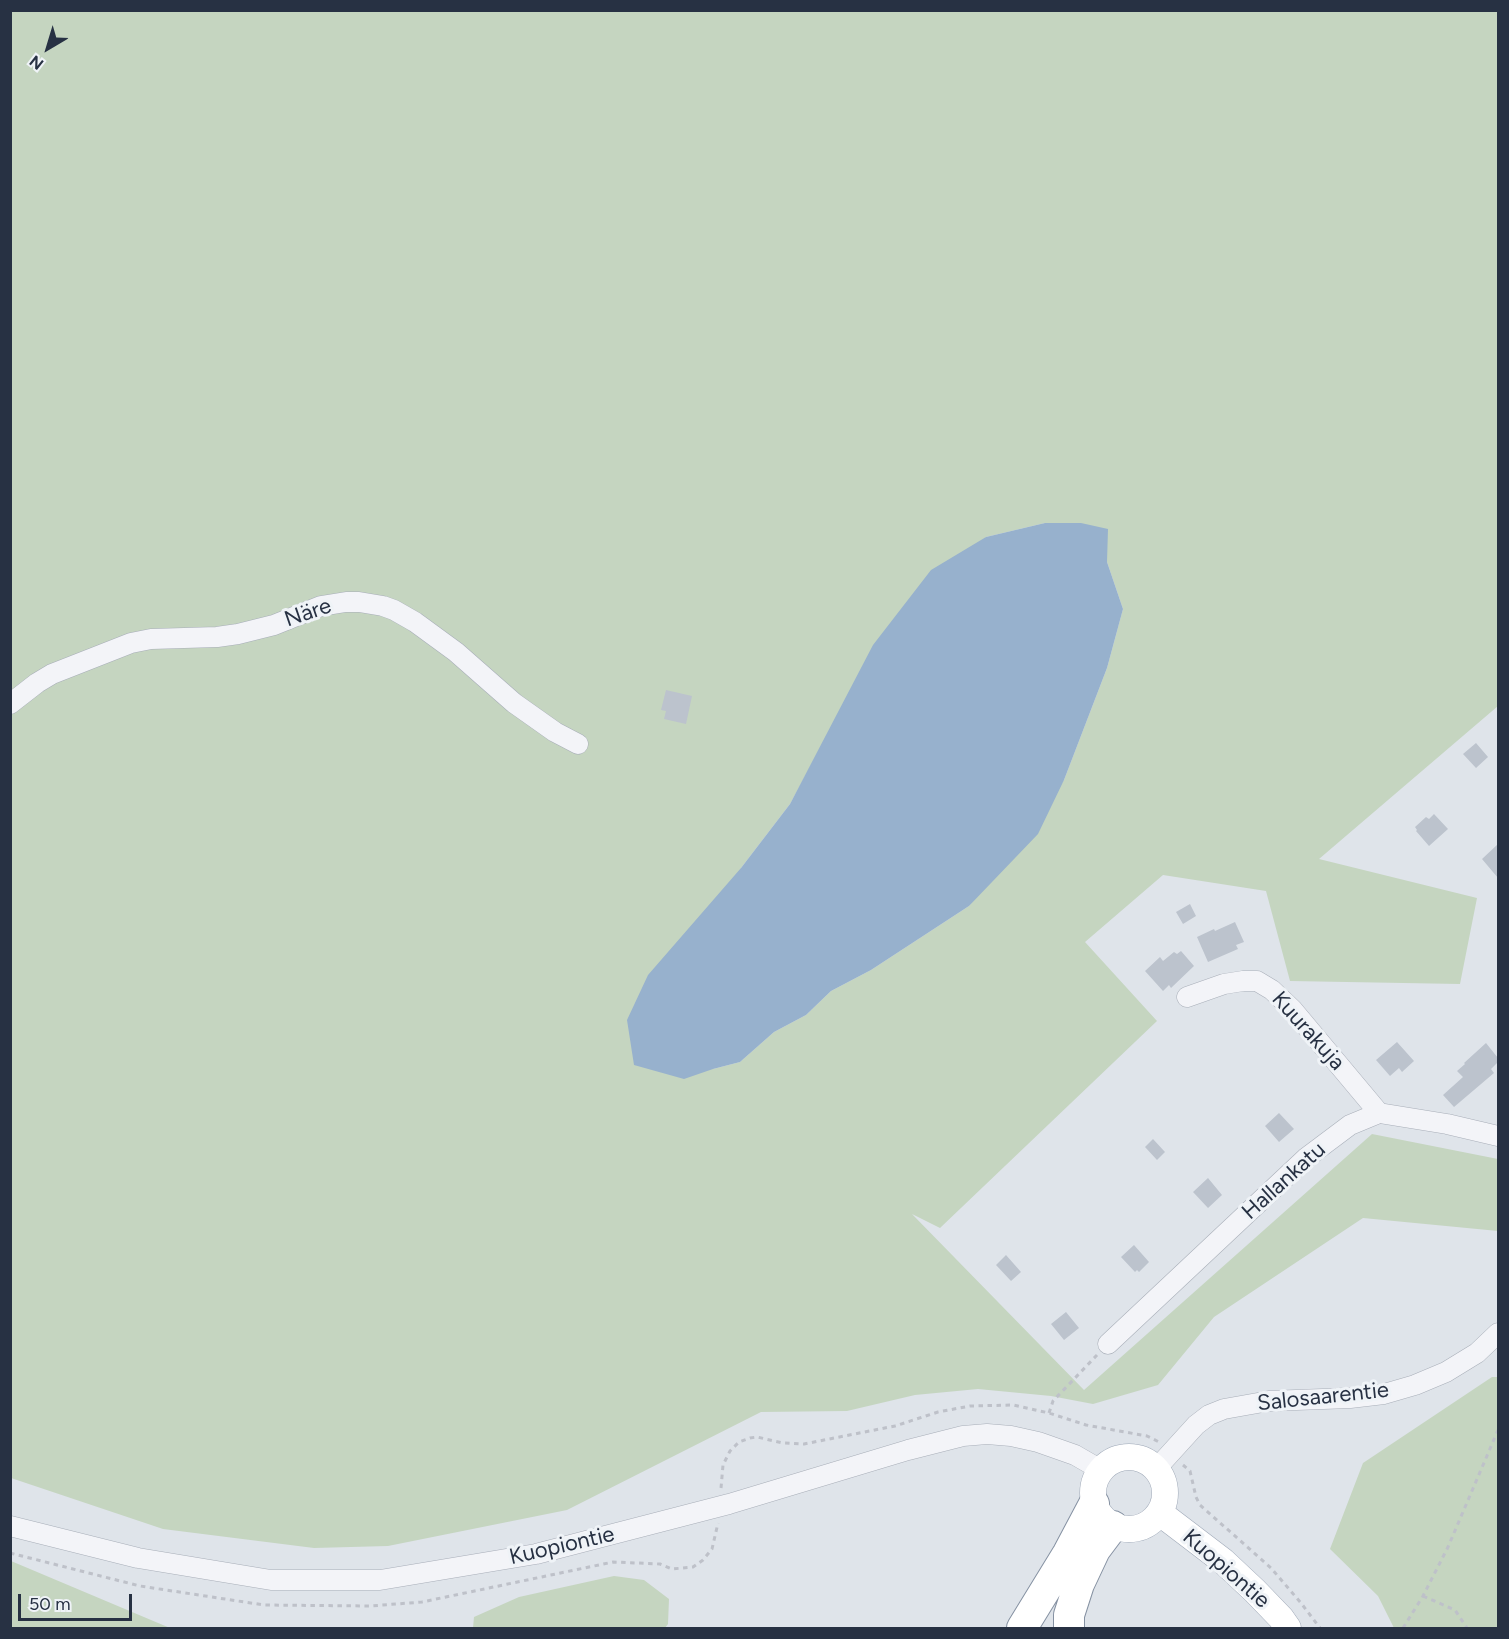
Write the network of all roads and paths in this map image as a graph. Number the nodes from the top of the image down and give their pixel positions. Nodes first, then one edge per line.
1 (10, 704) edge
2 (578, 744) dead end
3 (1187, 997) dead end
4 (1379, 1113) junction
5 (1498, 1137) edge
6 (1498, 1334) edge
7 (1108, 1344) joint
8 (1049, 1413) junction
9 (1498, 1430) edge
10 (1163, 1460) junction
11 (1101, 1470) junction
12 (721, 1489) dead end
13 (1160, 1513) junction
14 (1103, 1515) junction
15 (10, 1526) edge
16 (1423, 1596) junction
17 (1022, 1629) edge
18 (1069, 1629) edge
19 (1288, 1629) edge
20 (1320, 1629) edge
21 (1403, 1629) edge
22 (1467, 1629) edge

1 - 2 street, Näre
3 - 4 street, Kuurakuja
4 - 5 street
4 - 7 street, Hallankatu
6 - 10 street, Salosaarentie
7 - 8 path
8 - 10 path
8 - 12 path
9 - 16 path
10 - 11 main road
10 - 13 main road
10 - 20 path
11 - 14 main road
11 - 15 street, Kuopiontie
13 - 14 main road
13 - 19 main road, Kuopiontie
14 - 17 highway
14 - 18 highway
16 - 21 path
16 - 22 path

